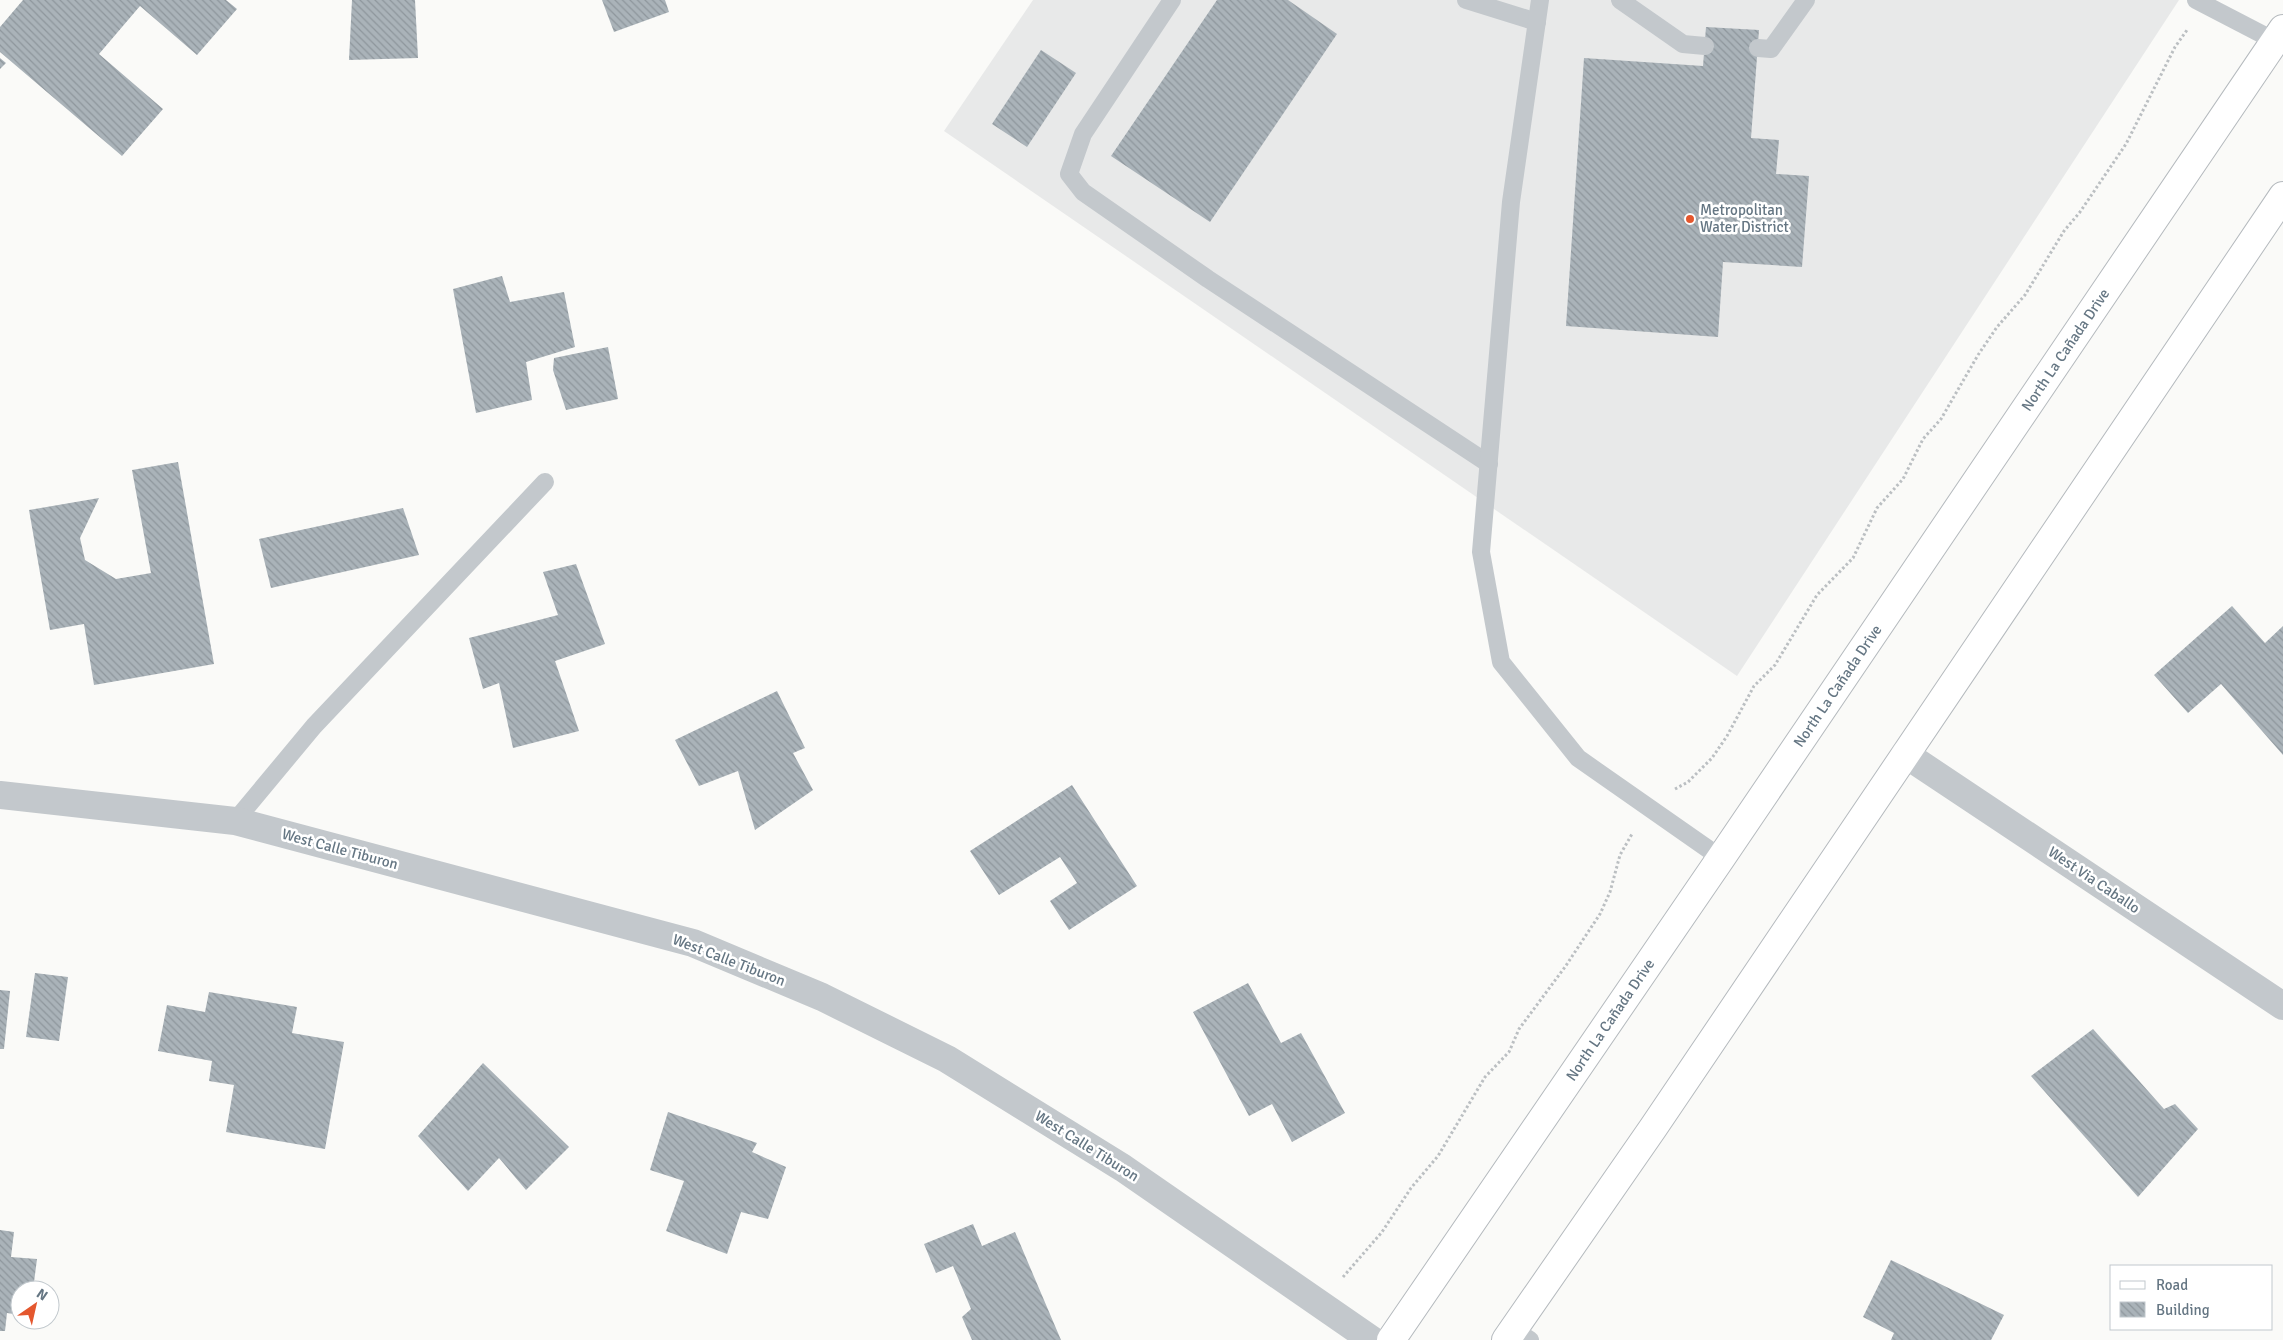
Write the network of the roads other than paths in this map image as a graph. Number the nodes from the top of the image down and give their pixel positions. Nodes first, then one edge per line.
1 (1172, 0) edge
2 (1466, 0) edge
3 (1540, 0) edge
4 (1620, 0) edge
5 (1806, 0) edge
6 (2200, 2) edge
7 (1537, 22) junction
8 (2280, 39) edge
9 (1705, 46) dead end
10 (1758, 48) dead end
11 (2283, 196) edge
12 (1489, 464) junction
13 (545, 482) dead end
14 (1905, 754) junction
15 (0, 795) edge
16 (235, 821) junction
17 (1721, 858) junction
18 (2283, 1006) edge
19 (1517, 1336) edge
20 (1372, 1340) edge
21 (1391, 1340) edge

1 - 12 lane
2 - 7 lane
3 - 7 lane
4 - 9 lane
5 - 10 lane
6 - 8 lane
7 - 12 lane
8 - 17 main road, North La Cañada Drive
11 - 14 main road
12 - 17 lane
13 - 16 lane
14 - 18 street, West Via Caballo
14 - 19 main road
15 - 16 street, West Calle Tiburon
16 - 20 street, West Calle Tiburon
17 - 21 main road, North La Cañada Drive

